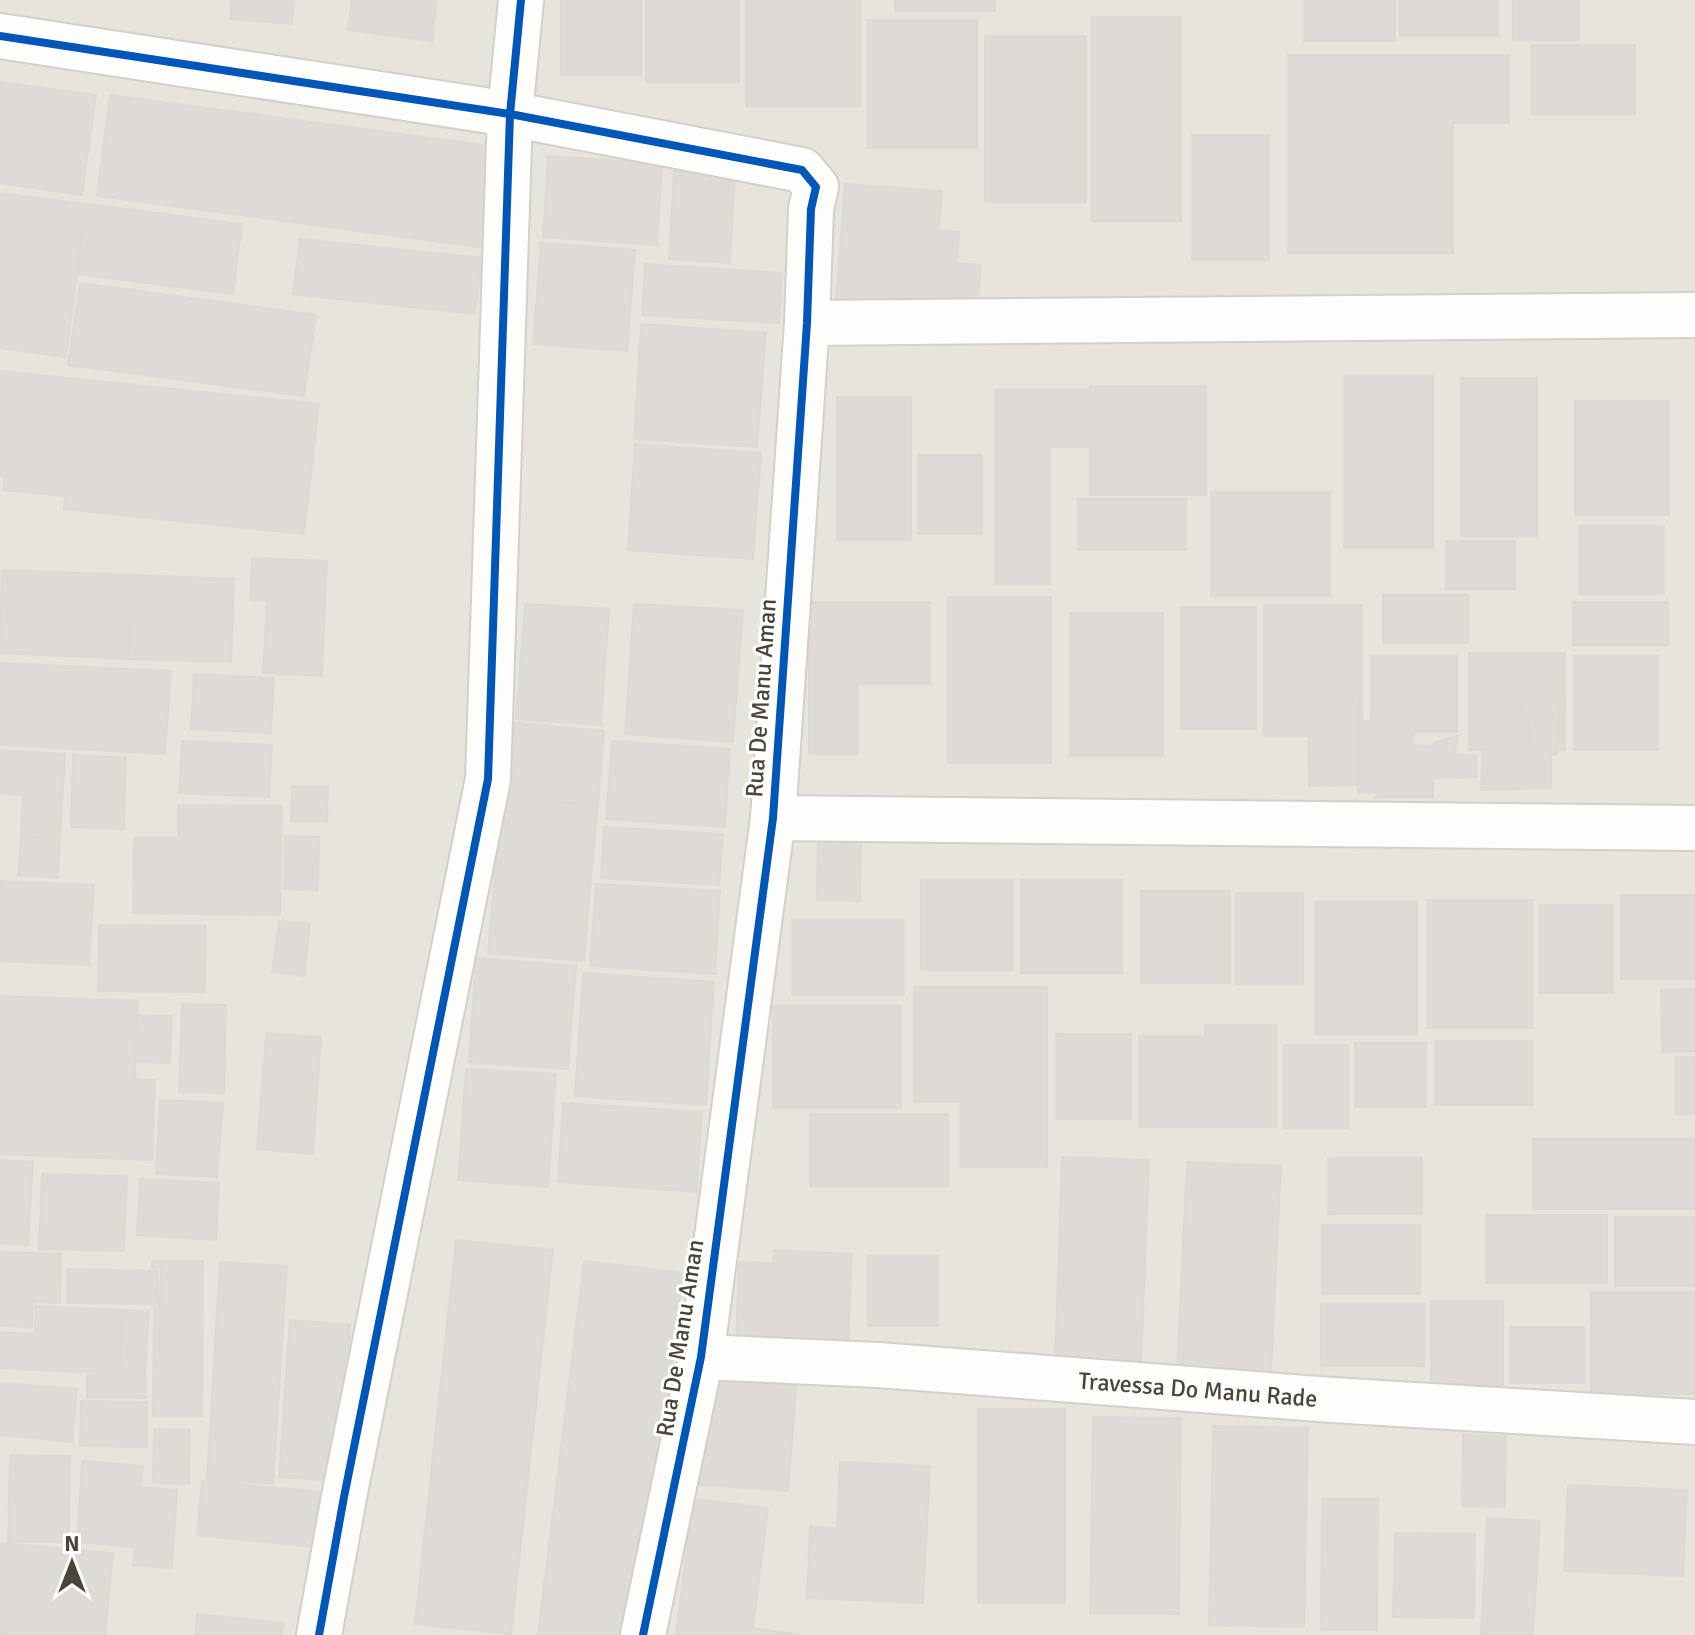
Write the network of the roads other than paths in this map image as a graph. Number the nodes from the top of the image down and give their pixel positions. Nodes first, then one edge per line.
1 (521, 0) edge
2 (0, 36) edge
3 (510, 114) junction
4 (1695, 315) edge
5 (807, 323) junction
6 (773, 818) junction
7 (1695, 828) edge
8 (701, 1357) junction
9 (1695, 1422) edge
10 (319, 1635) edge
11 (643, 1635) edge

1 - 3 street
2 - 3 street, Rua De Manu Aman
3 - 5 street, Rua De Manu Aman
3 - 10 street
4 - 5 street
5 - 6 street, Rua De Manu Aman
6 - 7 street
6 - 8 street, Rua De Manu Aman
8 - 9 street, Travessa Do Manu Rade
8 - 11 street, Rua De Manu Aman

